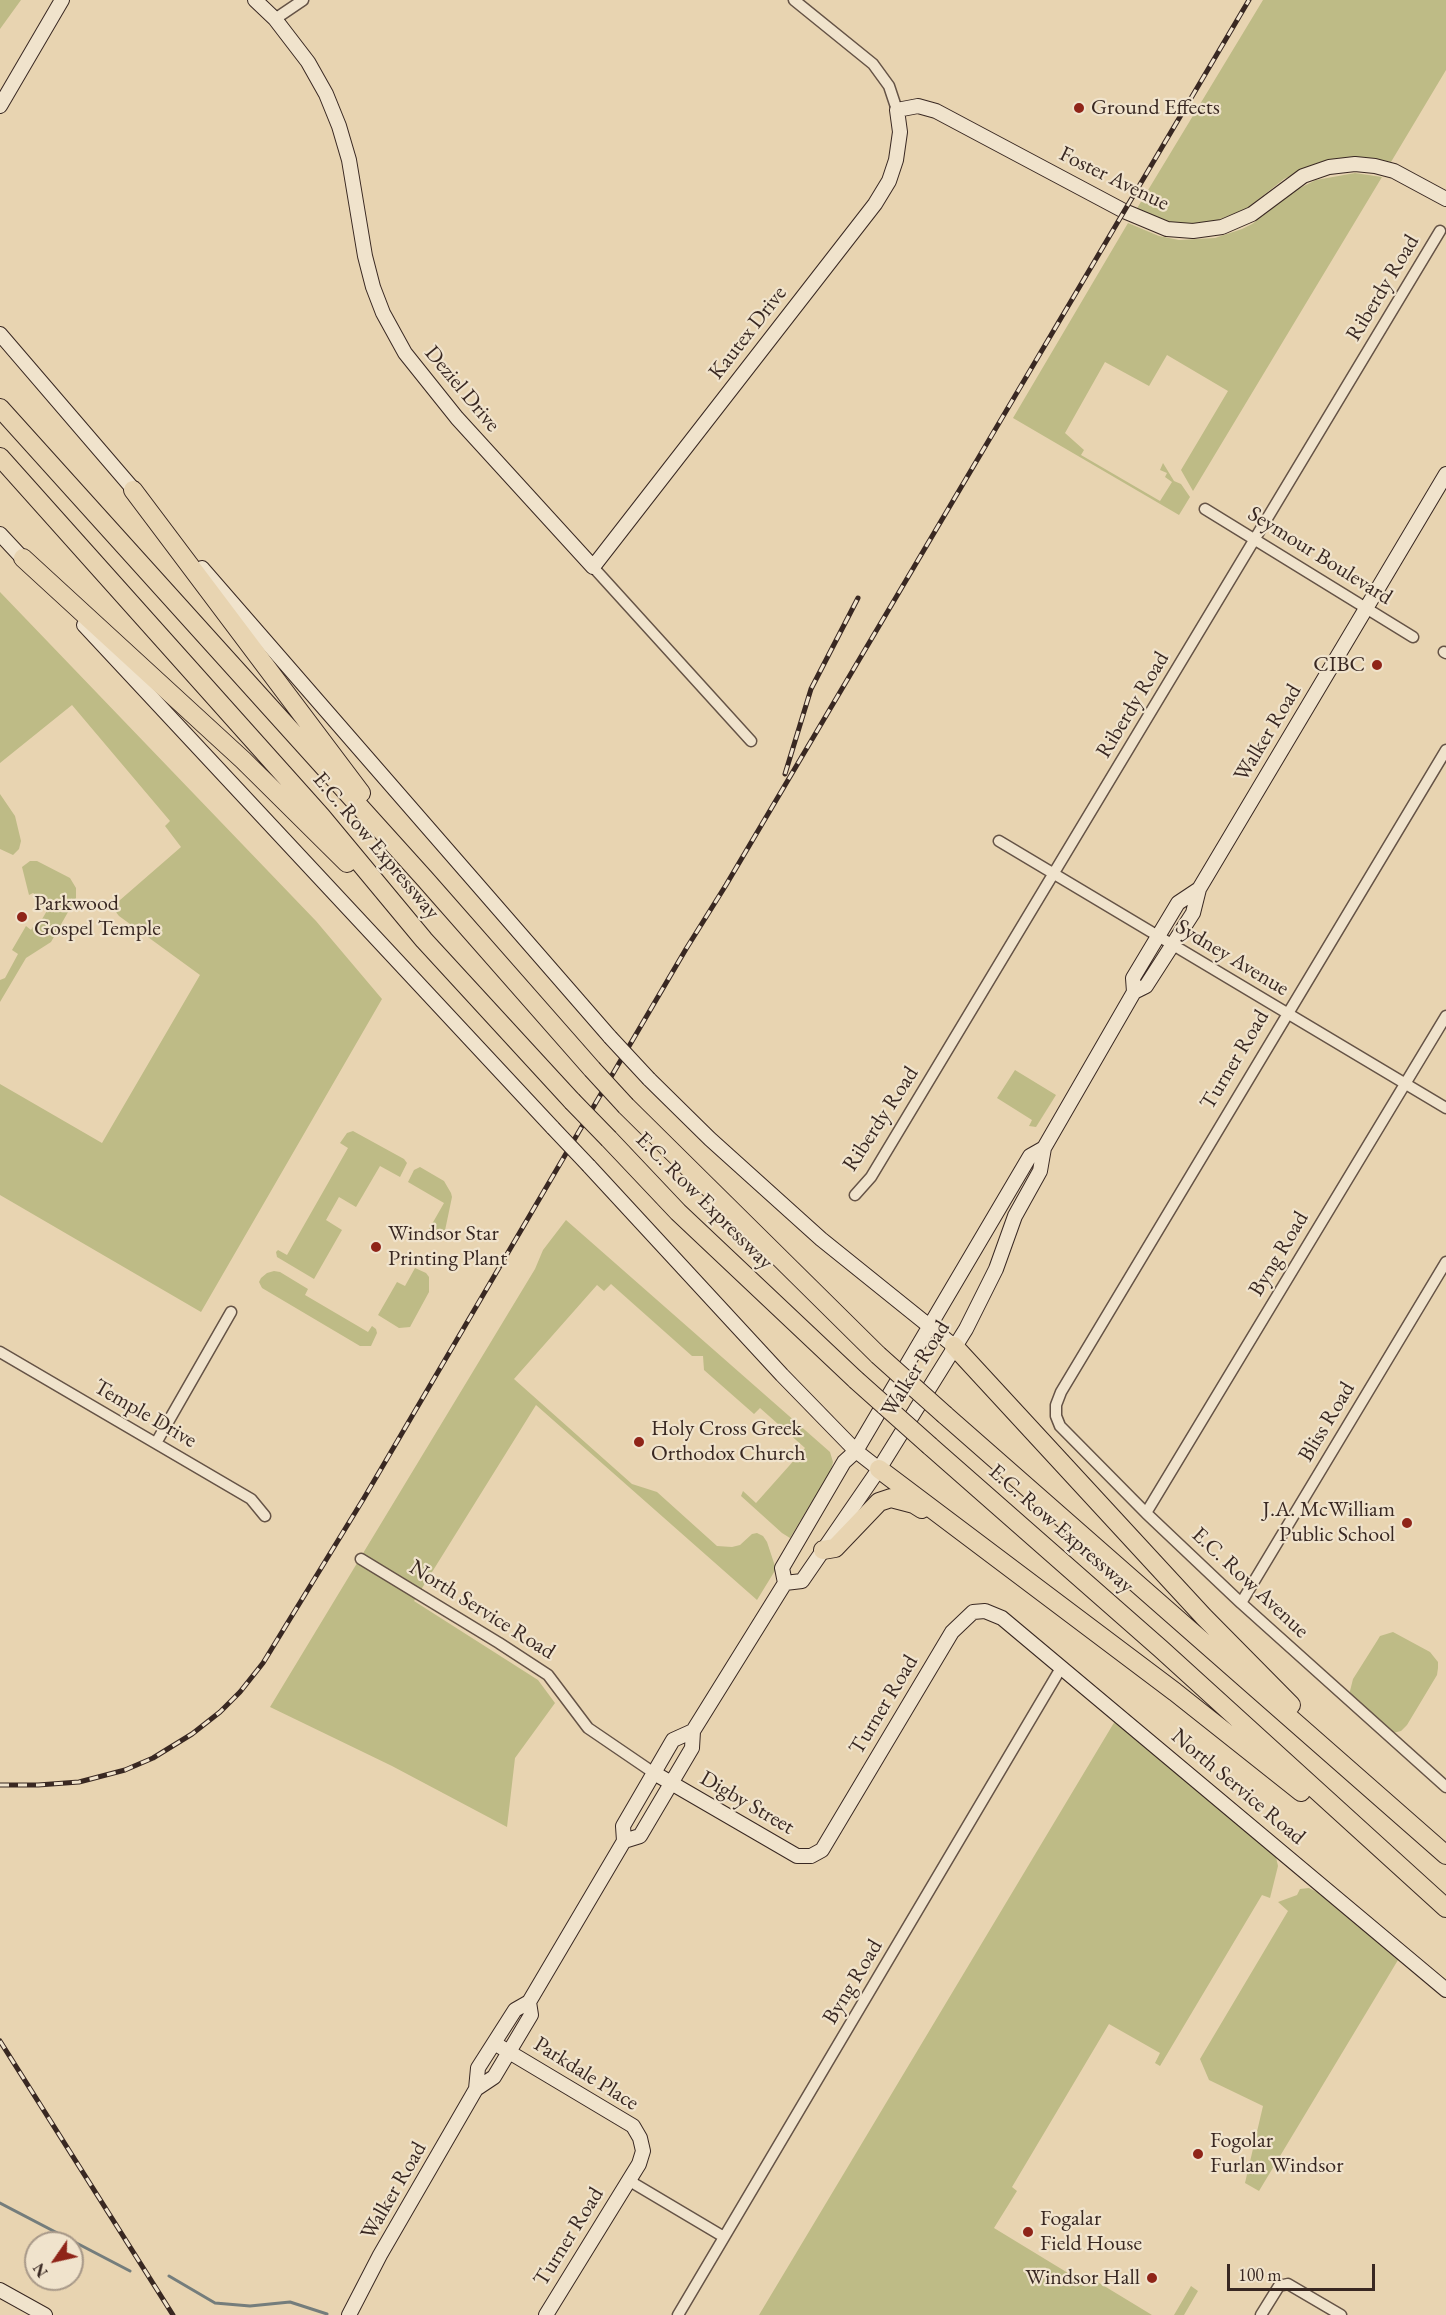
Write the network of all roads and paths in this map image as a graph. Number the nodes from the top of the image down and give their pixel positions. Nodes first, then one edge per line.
1 (62, 0) edge
2 (255, 0) edge
3 (303, 0) edge
4 (794, 0) edge
5 (275, 19) junction
6 (0, 106) edge
7 (897, 110) junction
8 (1446, 199) edge
9 (1440, 231) dead end
10 (0, 334) edge
11 (0, 408) edge
12 (0, 457) edge
13 (1446, 474) edge
14 (133, 490) junction
15 (1205, 509) dead end
16 (0, 534) edge
17 (1255, 540) junction
18 (23, 558) junction
19 (593, 567) junction
20 (1366, 608) junction
21 (1413, 637) dead end
22 (751, 741) dead end
23 (1446, 750) edge
24 (999, 842) dead end
25 (1054, 874) junction
26 (425, 879) junction
27 (1199, 889) junction
28 (1158, 937) junction
29 (424, 940) junction
30 (1172, 945) junction
31 (1134, 992) junction
32 (1288, 1014) junction
33 (1446, 1016) edge
34 (1405, 1084) junction
35 (1446, 1108) edge
36 (1044, 1148) junction
37 (855, 1195) dead end
38 (1446, 1262) edge
39 (231, 1312) dead end
40 (928, 1325) junction
41 (954, 1346) junction
42 (0, 1352) edge
43 (1061, 1392) joint
44 (156, 1443) junction
45 (856, 1451) junction
46 (879, 1469) junction
47 (1146, 1513) junction
48 (265, 1516) dead end
49 (971, 1538) junction
50 (824, 1550) junction
51 (361, 1559) dead end
52 (785, 1583) junction
53 (1241, 1603) junction
54 (1002, 1618) joint
55 (1062, 1668) junction
56 (693, 1731) junction
57 (654, 1773) junction
58 (671, 1784) junction
59 (1446, 1787) edge
60 (1373, 1791) junction
61 (624, 1841) junction
62 (822, 1850) joint
63 (1386, 1856) junction
64 (1446, 1856) edge
65 (1446, 1908) edge
66 (1446, 1990) edge
67 (529, 2002) junction
68 (494, 2043) junction
69 (509, 2052) junction
70 (476, 2089) junction
71 (628, 2181) junction
72 (724, 2237) junction
73 (0, 2290) edge
74 (45, 2315) edge
75 (349, 2315) edge
76 (546, 2315) edge
77 (678, 2315) edge
78 (1260, 2315) edge
79 (1341, 2315) edge

1 - 6 main road
2 - 5 main road, Deziel Drive
3 - 5 street
4 - 7 street
5 - 19 main road, Deziel Drive
7 - 8 main road, Foster Avenue
7 - 19 main road, Kautex Drive
9 - 17 street, Riberdy Road
10 - 14 main road
11 - 26 highway, E.C. Row Expressway
12 - 29 highway, E.C. Row Expressway
13 - 20 main road, Walker Road
14 - 26 highway
14 - 40 main road, bridge
15 - 17 street, Seymour Boulevard
16 - 18 main road
17 - 20 street, Seymour Boulevard
17 - 25 street, Riberdy Road
18 - 29 highway
18 - 45 main road, bridge
19 - 22 street, Deziel Drive
20 - 21 street, Seymour Boulevard
20 - 27 main road, Walker Road
23 - 32 street, Turner Road
24 - 25 street, Sydney Avenue
25 - 28 street, Sydney Avenue
25 - 37 street, Riberdy Road
26 - 60 highway, E.C. Row Expressway, bridge
27 - 28 main road, Walker Road
27 - 30 main road, Walker Road
28 - 30 street, Sydney Avenue
28 - 31 main road, Walker Road
29 - 63 highway, E.C. Row Expressway, bridge
30 - 31 main road, Walker Road
30 - 32 street, Sydney Avenue
31 - 36 main road, Walker Road
32 - 34 street, Sydney Avenue
32 - 43 street, Turner Road
33 - 34 street, Byng Road
34 - 35 street, Sydney Avenue
34 - 47 street, Byng Road
36 - 40 main road, Walker Road
36 - 41 main road, Walker Road
38 - 53 street, Bliss Road
39 - 44 street
40 - 41 main road
40 - 45 main road, Walker Road
41 - 46 main road, Walker Road
41 - 60 highway
42 - 44 street, Temple Drive
43 - 47 street, E.C. Row Avenue
44 - 48 street, Temple Drive
45 - 46 main road
45 - 52 main road, Walker Road
46 - 49 highway
46 - 50 main road, Walker Road
47 - 53 street, E.C. Row Avenue
49 - 50 highway
49 - 63 highway
50 - 52 main road, Walker Road
51 - 57 street, North Service Road
52 - 56 main road, Walker Road
53 - 59 street, E.C. Row Avenue
54 - 55 main road, North Service Road
54 - 62 main road, Turner Road
55 - 66 main road, North Service Road
55 - 72 street, Byng Road
56 - 57 main road, Walker Road
56 - 58 main road, Walker Road
57 - 58 main road, Digby Street
57 - 61 main road, Walker Road
58 - 61 main road, Walker Road
58 - 62 main road, Digby Street
60 - 64 highway, E.C. Row Expressway
61 - 67 main road, Walker Road
63 - 65 highway, E.C. Row Expressway
67 - 68 main road, Walker Road
67 - 69 main road, Walker Road
68 - 69 main road, Parkdale Place
68 - 70 main road, Walker Road
69 - 70 main road, Walker Road
69 - 71 main road, Parkdale Place
70 - 75 main road, Walker Road
71 - 72 street
71 - 76 main road, Turner Road
72 - 77 street, Byng Road
73 - 74 main road
78 - 79 street

